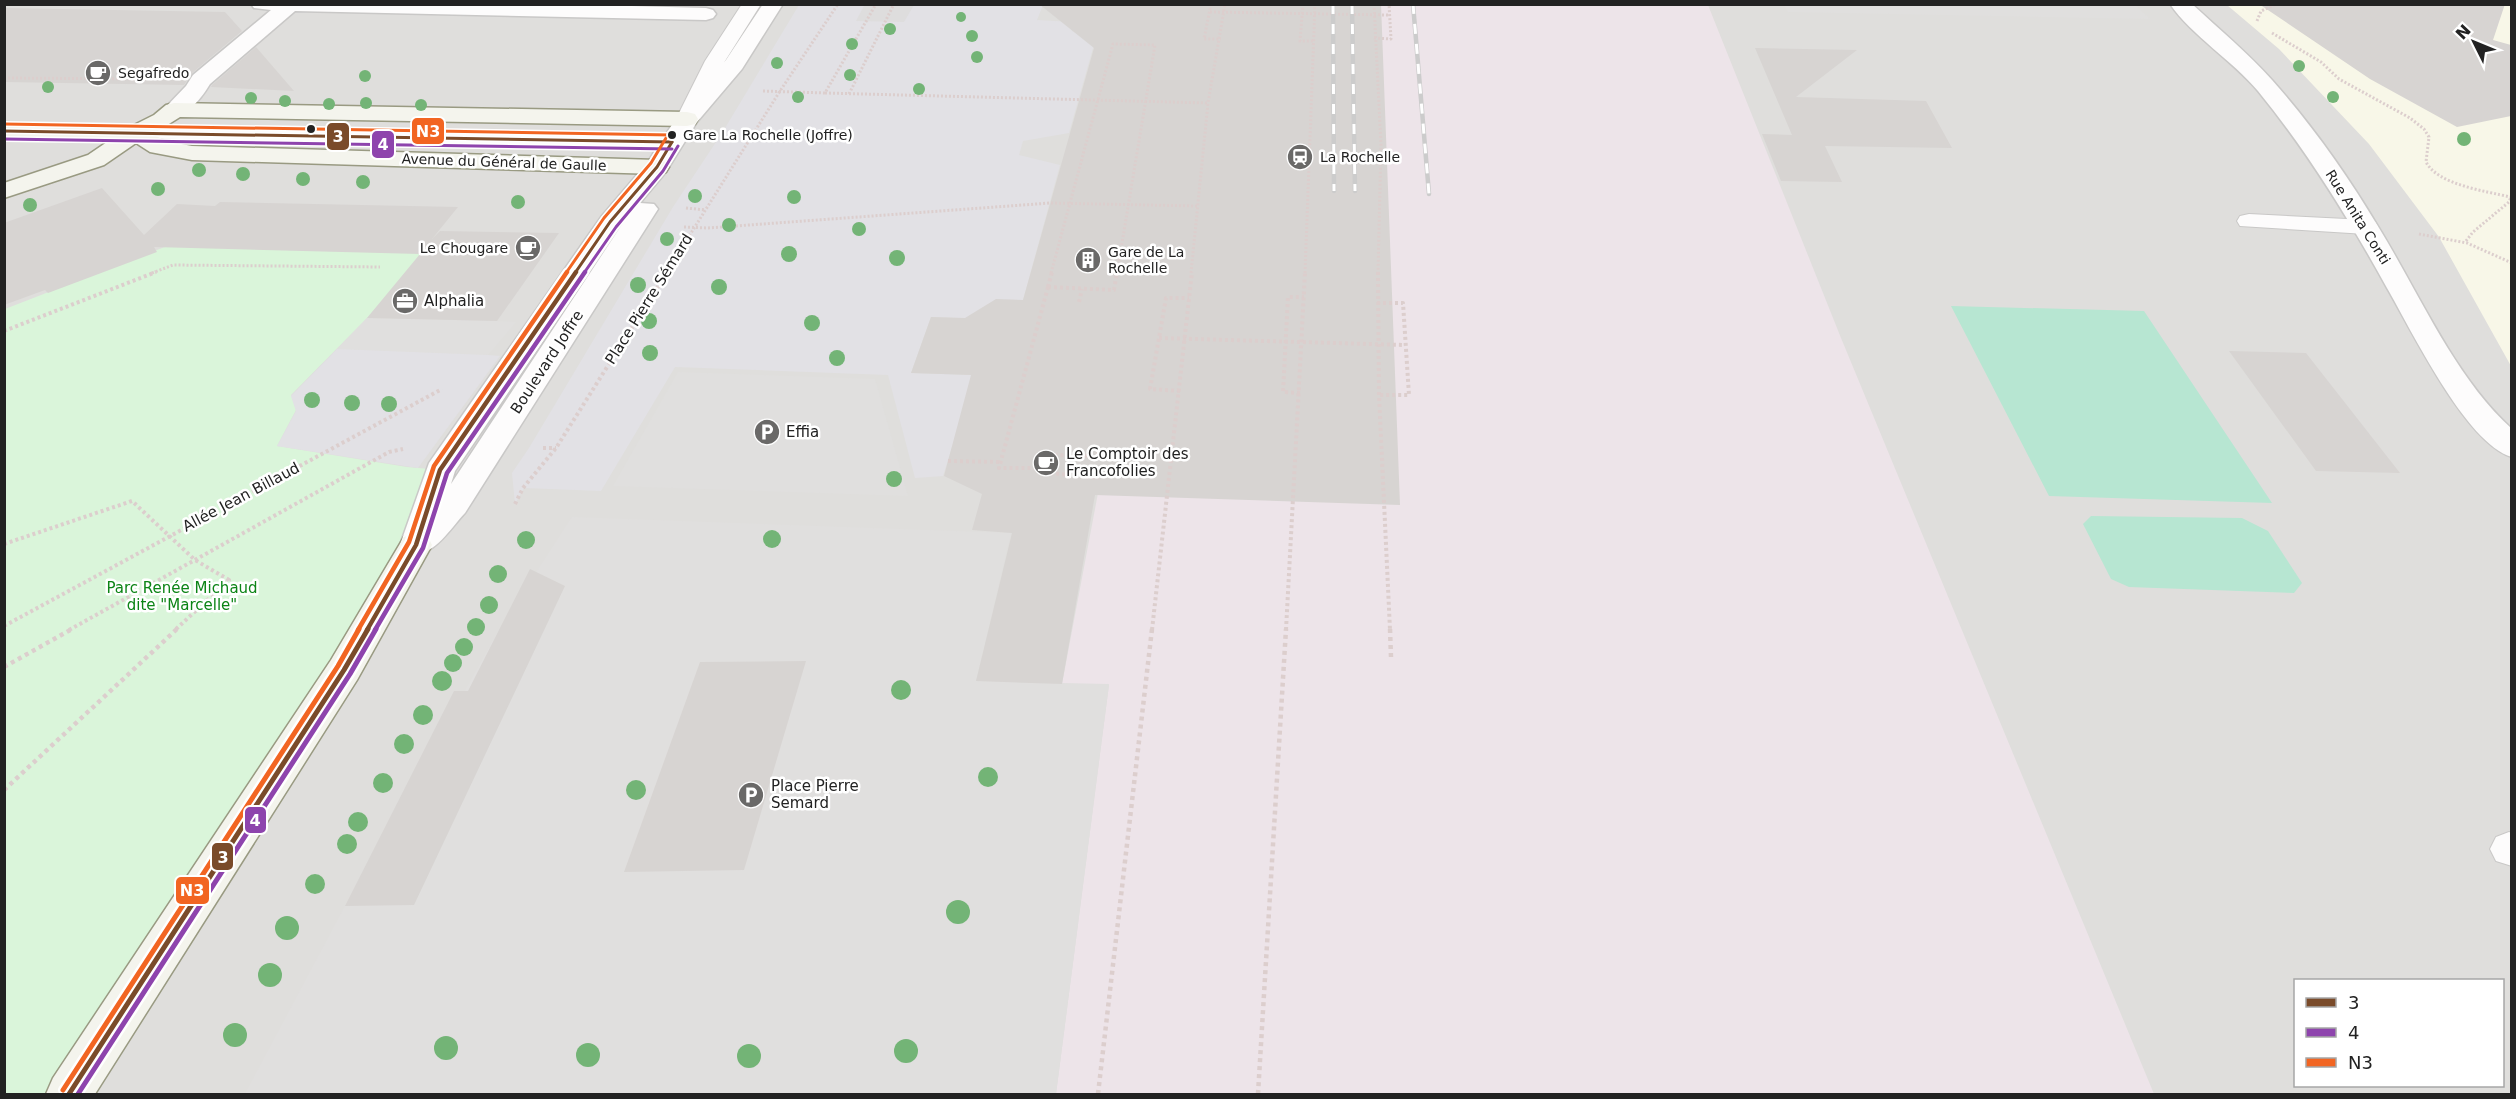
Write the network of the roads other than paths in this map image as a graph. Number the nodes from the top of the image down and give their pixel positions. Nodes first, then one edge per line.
1 (261, 4) edge
2 (752, 4) edge
3 (773, 4) edge
4 (2180, 4) edge
5 (291, 5) edge
6 (706, 14) dead end
7 (174, 110) junction
8 (687, 119) junction
9 (4, 131) edge
10 (136, 133) junction
11 (672, 142) junction
12 (657, 167) junction
13 (4, 191) edge
14 (2249, 221) dead end
15 (2366, 227) junction
16 (2511, 447) edge
17 (416, 545) junction
18 (69, 1095) edge

1 - 5 street
2 - 8 lane, Boulevard Joffre
3 - 8 street, Boulevard Joffre
4 - 15 street, Rue Anita Conti
5 - 6 street
5 - 7 street
7 - 8 main road
7 - 10 main road
8 - 11 street, Boulevard Joffre
9 - 10 main road
10 - 11 lane, Avenue du Général de Gaulle
10 - 12 main road, Avenue du Général de Gaulle
10 - 13 main road
11 - 12 street, Boulevard Joffre
12 - 17 street, Boulevard Joffre
12 - 17 street, Boulevard Joffre
14 - 15 lane
15 - 16 street, Rue Anita Conti
17 - 18 main road, Boulevard Joffre

